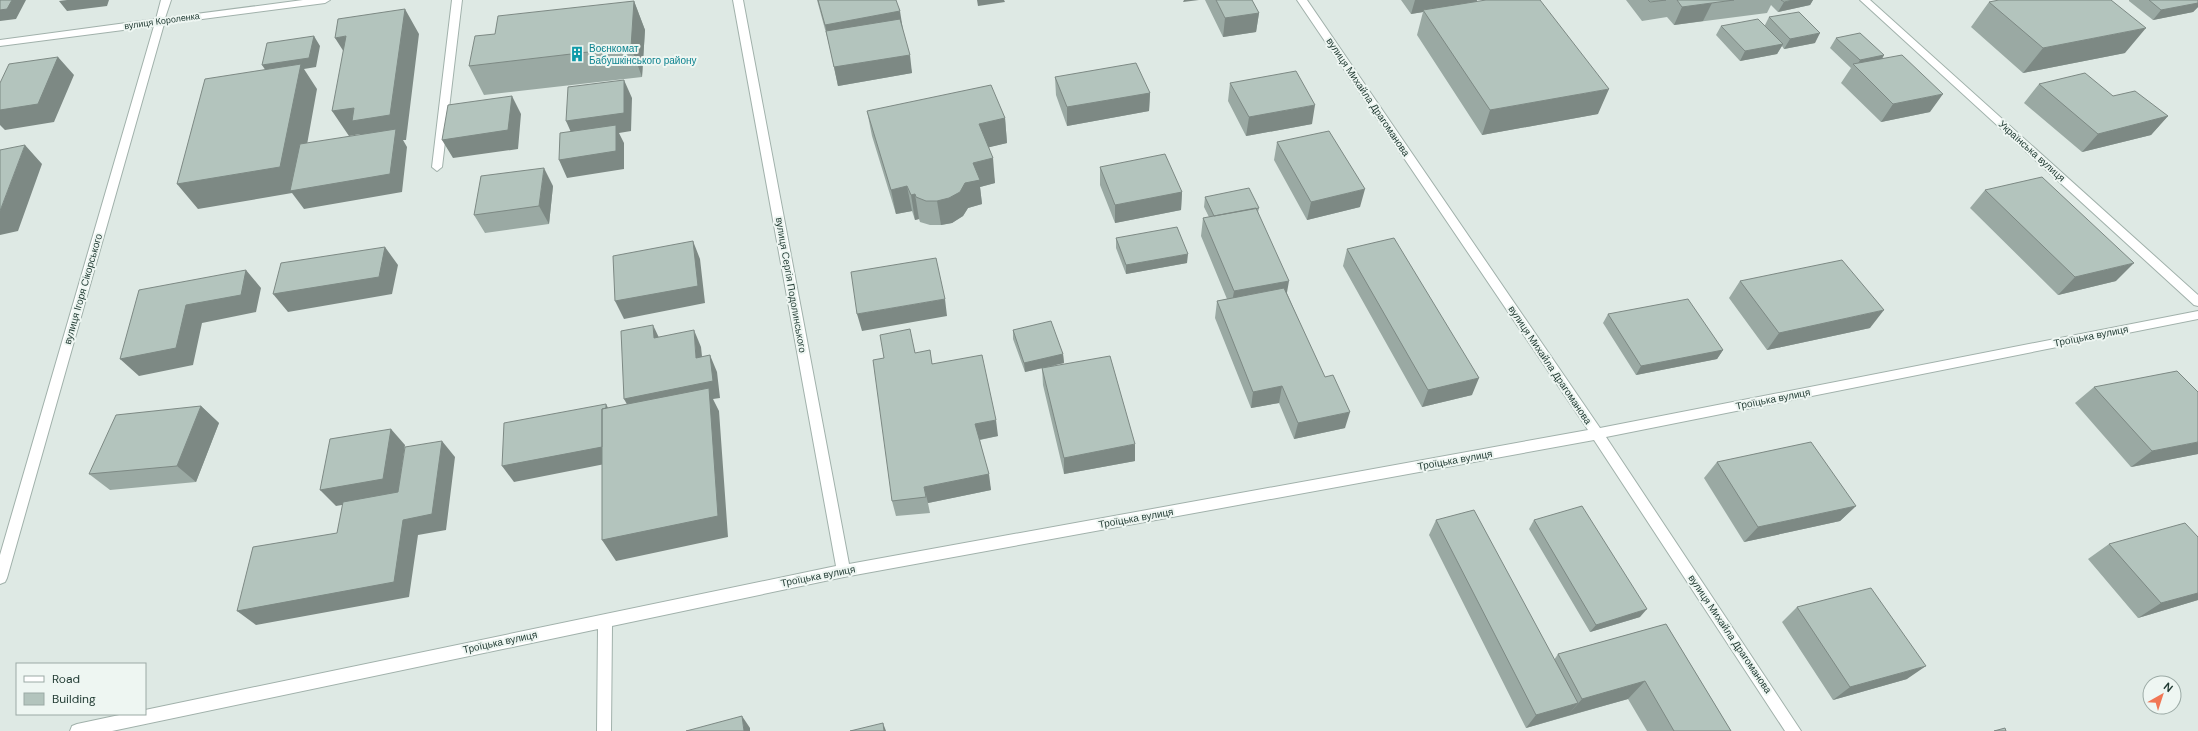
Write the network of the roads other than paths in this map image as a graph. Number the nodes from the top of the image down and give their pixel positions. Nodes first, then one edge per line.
1 (166, 0) edge
2 (325, 0) edge
3 (457, 0) edge
4 (738, 0) edge
5 (1302, 0) edge
6 (1865, 0) edge
7 (159, 21) junction
8 (0, 43) edge
9 (437, 167) dead end
10 (2198, 302) edge
11 (2198, 315) edge
12 (1597, 434) junction
13 (844, 571) junction
14 (0, 578) edge
15 (605, 621) junction
16 (77, 731) edge
17 (604, 731) edge
18 (1794, 731) edge

1 - 7 street, вулиця Ігоря Сікорського
2 - 7 street, вулиця Короленка
3 - 9 street
4 - 13 street, вулиця Сергія Подолинського
5 - 12 street, вулиця Михайла Драгоманова
6 - 10 street, Українська вулиця
7 - 8 street, вулиця Короленка
7 - 14 street, вулиця Ігоря Сікорського
11 - 12 street, Троїцька вулиця
12 - 13 street, Троїцька вулиця
12 - 18 street, вулиця Михайла Драгоманова
13 - 15 street, Троїцька вулиця
15 - 16 street, Троїцька вулиця
15 - 17 street

